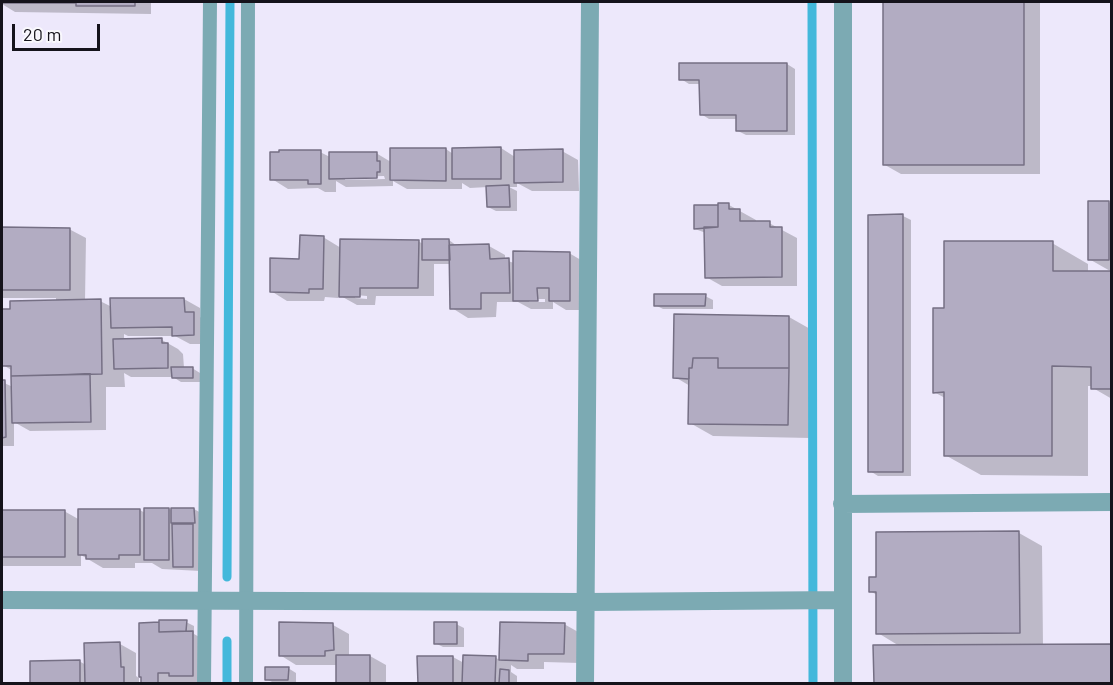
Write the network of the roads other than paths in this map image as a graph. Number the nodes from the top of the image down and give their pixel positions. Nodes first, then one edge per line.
1 (210, 2) edge
2 (248, 2) edge
3 (590, 2) edge
4 (843, 2) edge
5 (1112, 502) edge
6 (842, 504) junction
7 (204, 599) junction
8 (2, 600) edge
9 (246, 600) junction
10 (837, 600) junction
11 (586, 602) junction
12 (204, 684) edge
13 (246, 684) edge
14 (585, 684) edge
15 (843, 684) edge

1 - 7 lane
2 - 9 lane
3 - 11 street
4 - 6 street
5 - 6 street
6 - 10 street
7 - 8 street
7 - 9 street
7 - 12 lane
9 - 11 street
9 - 13 lane
10 - 11 street
10 - 15 street
11 - 14 street

